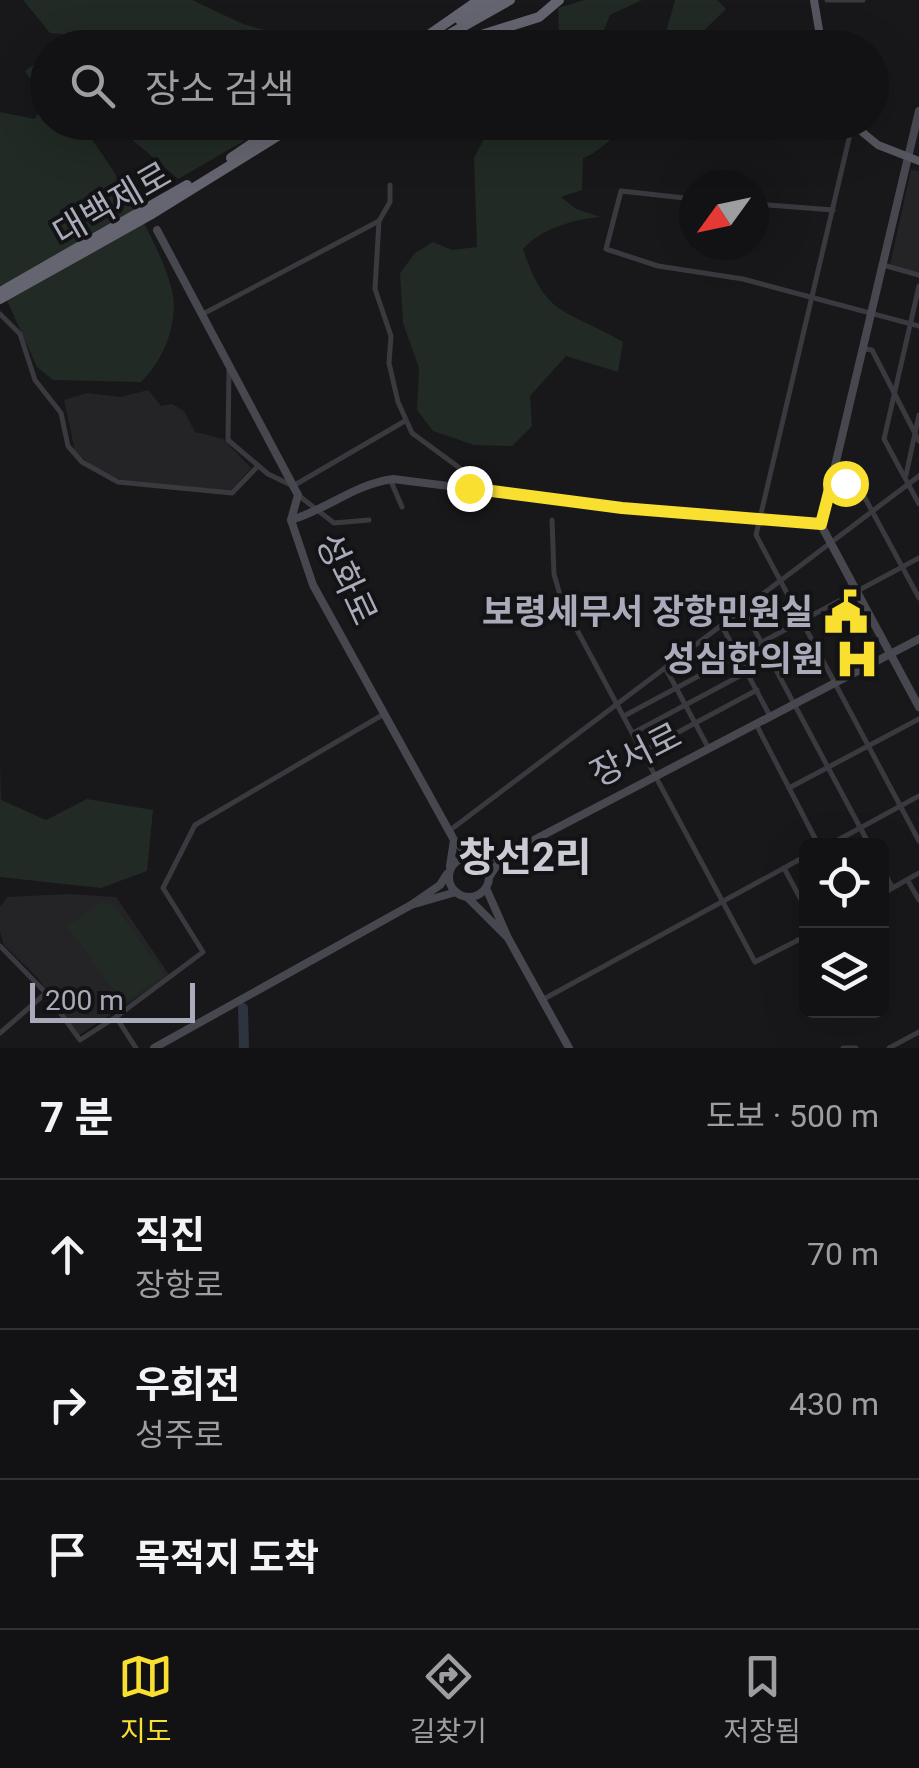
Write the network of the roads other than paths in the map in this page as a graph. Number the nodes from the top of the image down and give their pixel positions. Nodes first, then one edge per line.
1 (478, 0) edge
2 (494, 0) edge
3 (510, 0) edge
4 (559, 0) edge
5 (814, 0) edge
6 (827, 0) edge
7 (862, 0) edge
8 (437, 30) edge
9 (443, 30) edge
10 (457, 30) edge
11 (497, 30) edge
12 (819, 30) edge
13 (919, 111) edge
14 (257, 140) edge
15 (271, 140) edge
16 (848, 140) edge
17 (876, 140) edge
18 (907, 160) junction
19 (919, 162) edge
20 (390, 185) dead end
21 (679, 197) edge
22 (769, 205) edge
23 (834, 210) junction
24 (379, 220) junction
25 (157, 230) dead end
26 (883, 265) junction
27 (919, 275) edge
28 (918, 289) edge
29 (0, 295) edge
30 (814, 301) junction
31 (0, 314) edge
32 (201, 315) junction
33 (872, 316) junction
34 (916, 326) edge
35 (865, 349) junction
36 (229, 369) junction
37 (895, 395) junction
38 (919, 416) edge
39 (405, 421) junction
40 (917, 437) edge
41 (258, 466) junction
42 (919, 476) edge
43 (390, 480) junction
44 (832, 481) junction
45 (907, 481) junction
46 (293, 486) junction
47 (469, 488) junction
48 (480, 490) junction
49 (298, 495) junction
50 (478, 501) dead end
51 (919, 504) edge
52 (402, 506) dead end
53 (319, 511) junction
54 (873, 512) junction
55 (759, 519) junction
56 (292, 520) junction
57 (369, 520) dead end
58 (552, 520) dead end
59 (821, 524) junction
60 (832, 541) junction
61 (919, 558) edge
62 (902, 567) junction
63 (781, 581) junction
64 (858, 590) junction
65 (919, 598) edge
66 (744, 609) junction
67 (803, 620) junction
68 (722, 626) junction
69 (919, 639) edge
70 (761, 642) junction
71 (738, 654) junction
72 (890, 654) junction
73 (666, 668) junction
74 (747, 672) junction
75 (835, 683) junction
76 (676, 688) junction
77 (757, 690) junction
78 (795, 704) junction
79 (685, 705) junction
80 (618, 706) junction
81 (919, 708) edge
82 (384, 714) junction
83 (624, 716) junction
84 (771, 716) junction
85 (919, 718) edge
86 (695, 723) junction
87 (756, 724) junction
88 (633, 733) junction
89 (868, 745) junction
90 (708, 749) junction
91 (643, 751) junction
92 (828, 767) junction
93 (657, 776) junction
94 (790, 788) junction
95 (919, 796) edge
96 (901, 806) junction
97 (860, 828) junction
98 (451, 836) junction
99 (815, 838) edge
100 (842, 838) edge
101 (866, 838) edge
102 (919, 841) edge
103 (504, 856) junction
104 (475, 858) junction
105 (799, 860) edge
106 (784, 867) junction
107 (448, 871) junction
108 (919, 874) edge
109 (489, 877) junction
110 (908, 880) junction
111 (889, 882) edge
112 (486, 888) junction
113 (892, 888) junction
114 (889, 890) edge
115 (456, 892) junction
116 (799, 896) edge
117 (468, 898) junction
118 (723, 900) junction
119 (919, 900) edge
120 (412, 905) junction
121 (508, 938) junction
122 (799, 940) edge
123 (0, 946) edge
124 (46, 993) junction
125 (542, 1000) junction
126 (116, 1018) junction
127 (919, 1032) edge
128 (0, 1033) edge
129 (855, 1046) edge
130 (136, 1048) edge
131 (154, 1048) edge
132 (569, 1048) edge
133 (844, 1048) edge
134 (889, 1048) edge

1 - 8 highway
2 - 9 highway
3 - 10 highway
4 - 11 highway
5 - 12 main road
6 - 7 street
13 - 18 street
14 - 29 highway, 대백제로
15 - 29 highway, 대백제로
16 - 23 street
17 - 18 main road
18 - 19 main road
18 - 26 street
20 - 24 street
21 - 30 street
22 - 23 street
23 - 30 street
24 - 32 street
24 - 39 street
25 - 32 street, 성화로
26 - 27 street
26 - 33 street
28 - 34 street
30 - 33 street
30 - 55 street
31 - 41 street
32 - 36 street, 성화로
33 - 34 street
33 - 35 street
34 - 37 street
35 - 37 street
35 - 44 street
36 - 41 street
36 - 46 street, 성화로
37 - 40 street
37 - 45 street
38 - 40 street
39 - 46 street
39 - 47 street
40 - 45 street
41 - 46 street
42 - 45 street
43 - 47 street
43 - 52 street
43 - 53 street
44 - 54 street
44 - 59 street
45 - 51 street
45 - 54 street
46 - 49 street, 성화로
47 - 48 street
48 - 50 street
48 - 55 street
49 - 53 street
49 - 56 street, 성화로
53 - 56 street
53 - 57 street
54 - 60 street
54 - 62 street
55 - 59 street
55 - 63 street
56 - 82 street, 성화로
58 - 80 street
59 - 60 street
60 - 63 street
60 - 64 street
61 - 62 street
62 - 64 street
62 - 65 street
63 - 66 street
63 - 67 street
64 - 67 street
64 - 72 street
66 - 68 street
66 - 70 street
67 - 70 street
67 - 75 street
68 - 71 street
68 - 73 street
69 - 72 street, 장서로
70 - 71 street
70 - 78 street
71 - 74 street
71 - 76 street
72 - 75 street, 장서로
72 - 81 street
73 - 76 street
73 - 80 street
74 - 77 street
74 - 79 street
75 - 78 street, 장서로
75 - 89 street
76 - 79 street
76 - 83 street
77 - 84 street
77 - 86 street
78 - 84 street, 장서로
78 - 92 street
79 - 86 street
79 - 88 street
80 - 83 street
80 - 98 street
82 - 98 street, 성화로
82 - 126 street
83 - 88 street
84 - 87 street, 장서로
85 - 89 street
86 - 90 street
86 - 91 street
87 - 90 street, 장서로
87 - 94 street
88 - 91 street
89 - 92 street
89 - 96 street
90 - 93 street, 장서로
91 - 93 street
92 - 94 street
92 - 97 street
93 - 103 street, 장서로
93 - 118 street
94 - 99 street
95 - 96 street
96 - 97 street
96 - 102 street
97 - 100 street
97 - 101 street
98 - 104 street, 성화로
98 - 107 street
103 - 104 street
103 - 109 street
104 - 107 street
104 - 109 street
105 - 106 street
106 - 116 street
106 - 118 street
107 - 115 street
107 - 120 street
108 - 110 street
109 - 112 street
110 - 113 street
110 - 119 street
111 - 113 street
112 - 117 street
112 - 121 street
113 - 114 street
115 - 117 street
115 - 120 street
117 - 121 street
118 - 122 street
118 - 125 street
120 - 131 street
121 - 125 street
123 - 124 street
124 - 126 street
124 - 128 street
125 - 132 street
126 - 130 street
127 - 134 street
129 - 133 street

